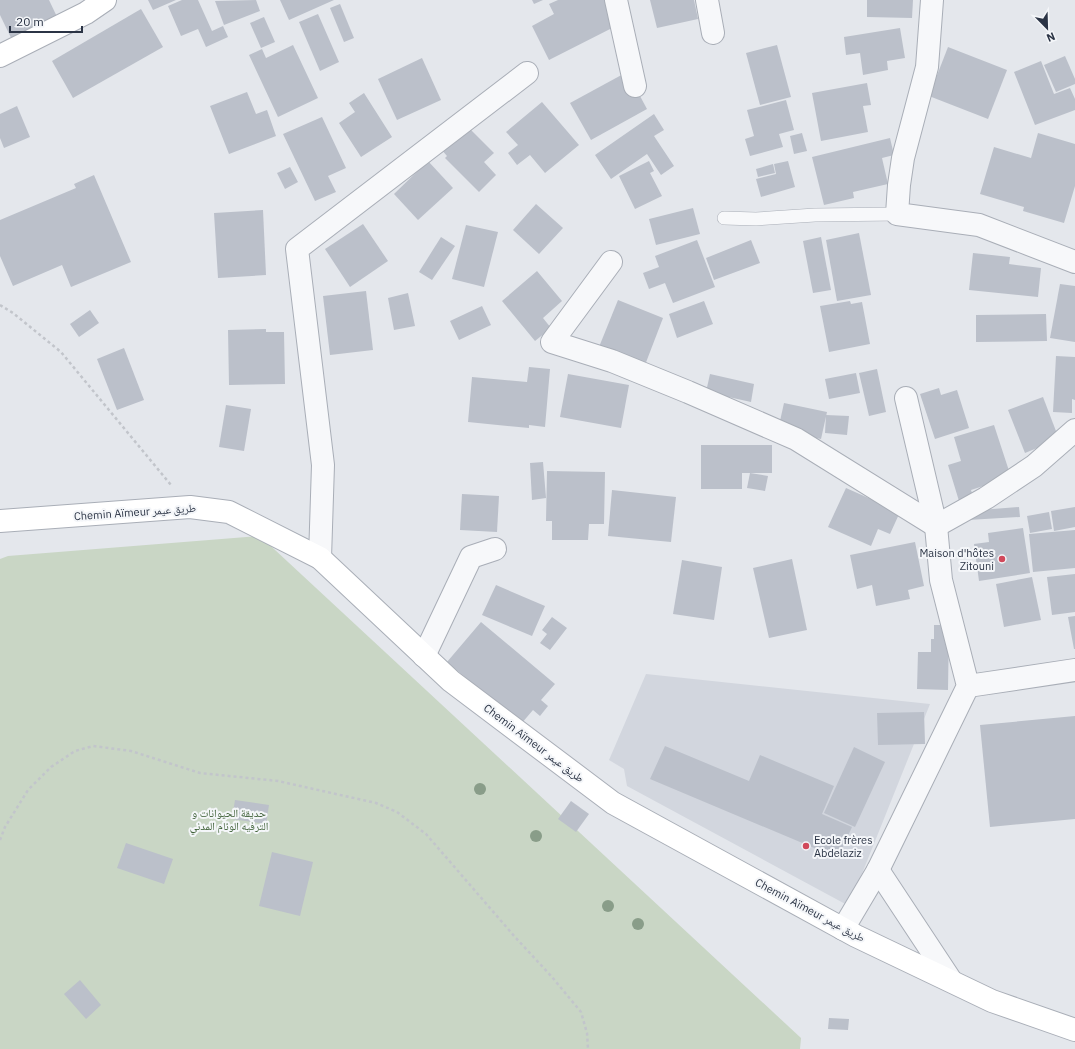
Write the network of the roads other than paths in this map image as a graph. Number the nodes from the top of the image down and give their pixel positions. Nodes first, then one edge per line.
1 (105, 0) edge
2 (616, 0) edge
3 (708, 0) edge
4 (932, 0) edge
5 (713, 33) dead end
6 (0, 56) edge
7 (527, 72) dead end
8 (635, 86) dead end
9 (897, 214) junction
10 (724, 218) dead end
11 (611, 262) dead end
12 (1075, 262) edge
13 (906, 398) dead end
14 (1075, 430) edge
15 (0, 520) edge
16 (936, 526) junction
17 (495, 549) dead end
18 (320, 558) junction
19 (424, 656) junction
20 (1075, 670) edge
21 (968, 686) junction
22 (878, 870) junction
23 (843, 929) junction
24 (950, 979) junction
25 (1075, 1030) edge

1 - 6 street
2 - 8 street
3 - 5 street
4 - 9 street
7 - 18 street
9 - 10 lane
9 - 12 street
11 - 16 street
13 - 16 street
14 - 16 street
15 - 18 street, Chemin Aïmeur طريق عيمر
16 - 21 street
17 - 19 street
18 - 19 street, Chemin Aïmeur طريق عيمر
19 - 23 street, Chemin Aïmeur طريق عيمر
20 - 21 street
21 - 22 street
22 - 23 street
22 - 24 street
23 - 24 street, Chemin Aïmeur طريق عيمر
24 - 25 street, Chemin Aïmeur طريق عيمر

